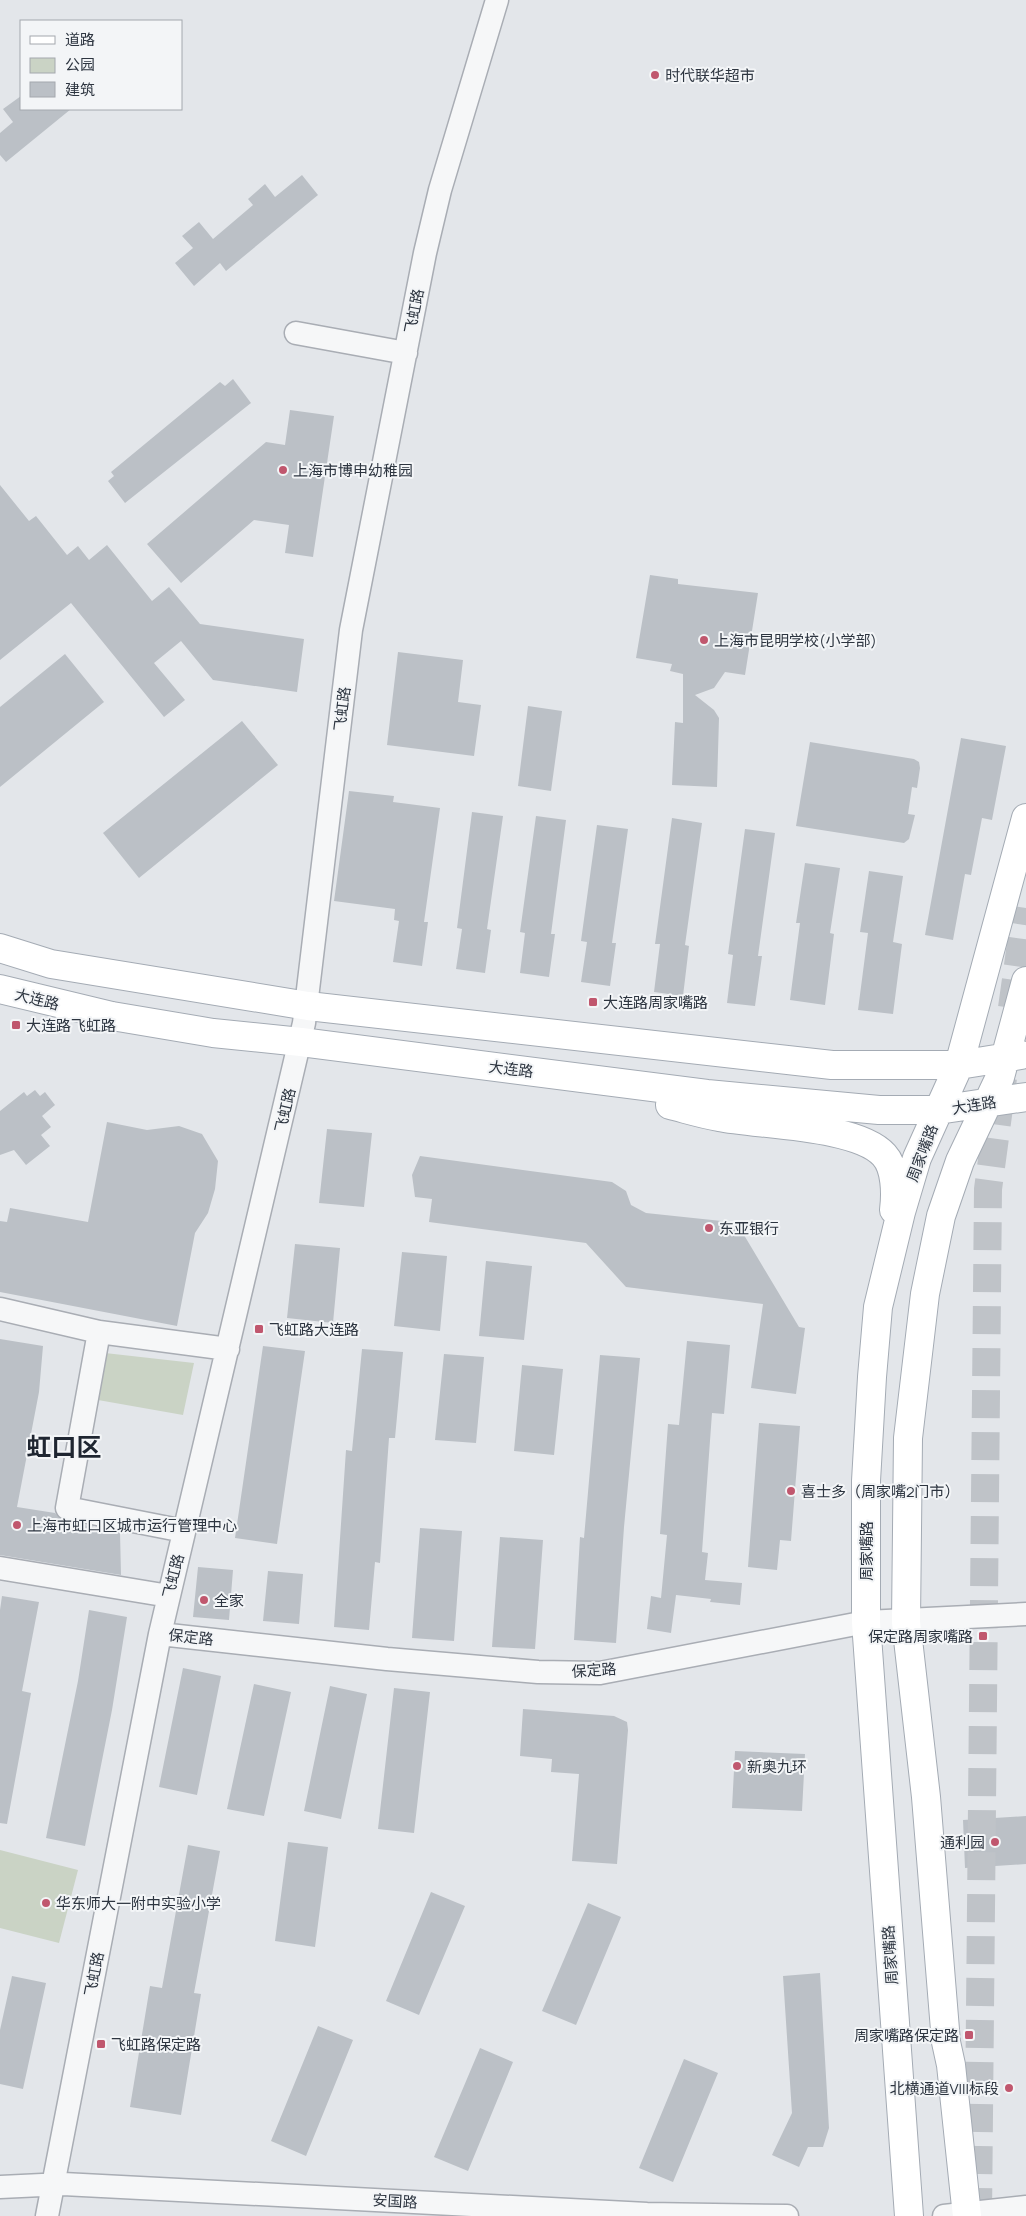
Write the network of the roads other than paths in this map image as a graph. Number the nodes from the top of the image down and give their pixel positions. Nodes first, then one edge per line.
1 (497, 0) edge
2 (296, 333) dead end
3 (406, 353) junction
4 (1026, 818) edge
5 (0, 948) edge
6 (1026, 981) tunnel mouth
7 (0, 989) edge
8 (308, 1006) junction
9 (301, 1042) junction
10 (1016, 1055) edge
11 (959, 1065) junction
12 (613, 1082) junction
13 (1026, 1097) edge
14 (988, 1103) junction
15 (938, 1110) junction
16 (887, 1271) junction
17 (0, 1309) edge
18 (98, 1332) junction
19 (228, 1349) junction
20 (184, 1531) junction
21 (0, 1568) edge
22 (168, 1596) junction
23 (1026, 1614) edge
24 (866, 1622) junction
25 (906, 1622) junction
26 (160, 1634) junction
27 (58, 2183) junction
28 (0, 2187) edge
29 (1026, 2207) edge
30 (647, 2215) edge
31 (47, 2216) edge
32 (787, 2216) edge
33 (909, 2216) edge
34 (960, 2216) edge

1 - 3 street, 飞虹路
2 - 3 street
3 - 8 street, 飞虹路
4 - 11 main road, 周家嘴路
5 - 8 main road
6 - 10 main road
7 - 9 main road, 大连路
8 - 9 street, 飞虹路
8 - 11 main road
9 - 12 main road, 大连路
9 - 19 street, 飞虹路
10 - 11 main road
10 - 14 main road
11 - 15 main road, 周家嘴路
12 - 15 main road, 大连路
12 - 16 main road
13 - 14 main road, 大连路
14 - 15 main road, 大连路
14 - 25 main road
15 - 16 main road, 周家嘴路
16 - 24 main road, 周家嘴路
17 - 18 street
18 - 19 street
18 - 20 street
19 - 20 street, 飞虹路
20 - 22 street, 飞虹路
21 - 22 street
22 - 26 street, 飞虹路
23 - 25 street, 保定路
24 - 25 street, 保定路
24 - 26 street, 保定路
24 - 33 main road, 周家嘴路
25 - 34 main road
26 - 27 street, 飞虹路
27 - 28 street, 安国路
27 - 30 street, 安国路
27 - 31 street, 飞虹路
29 - 34 street
30 - 32 street, 安国路

